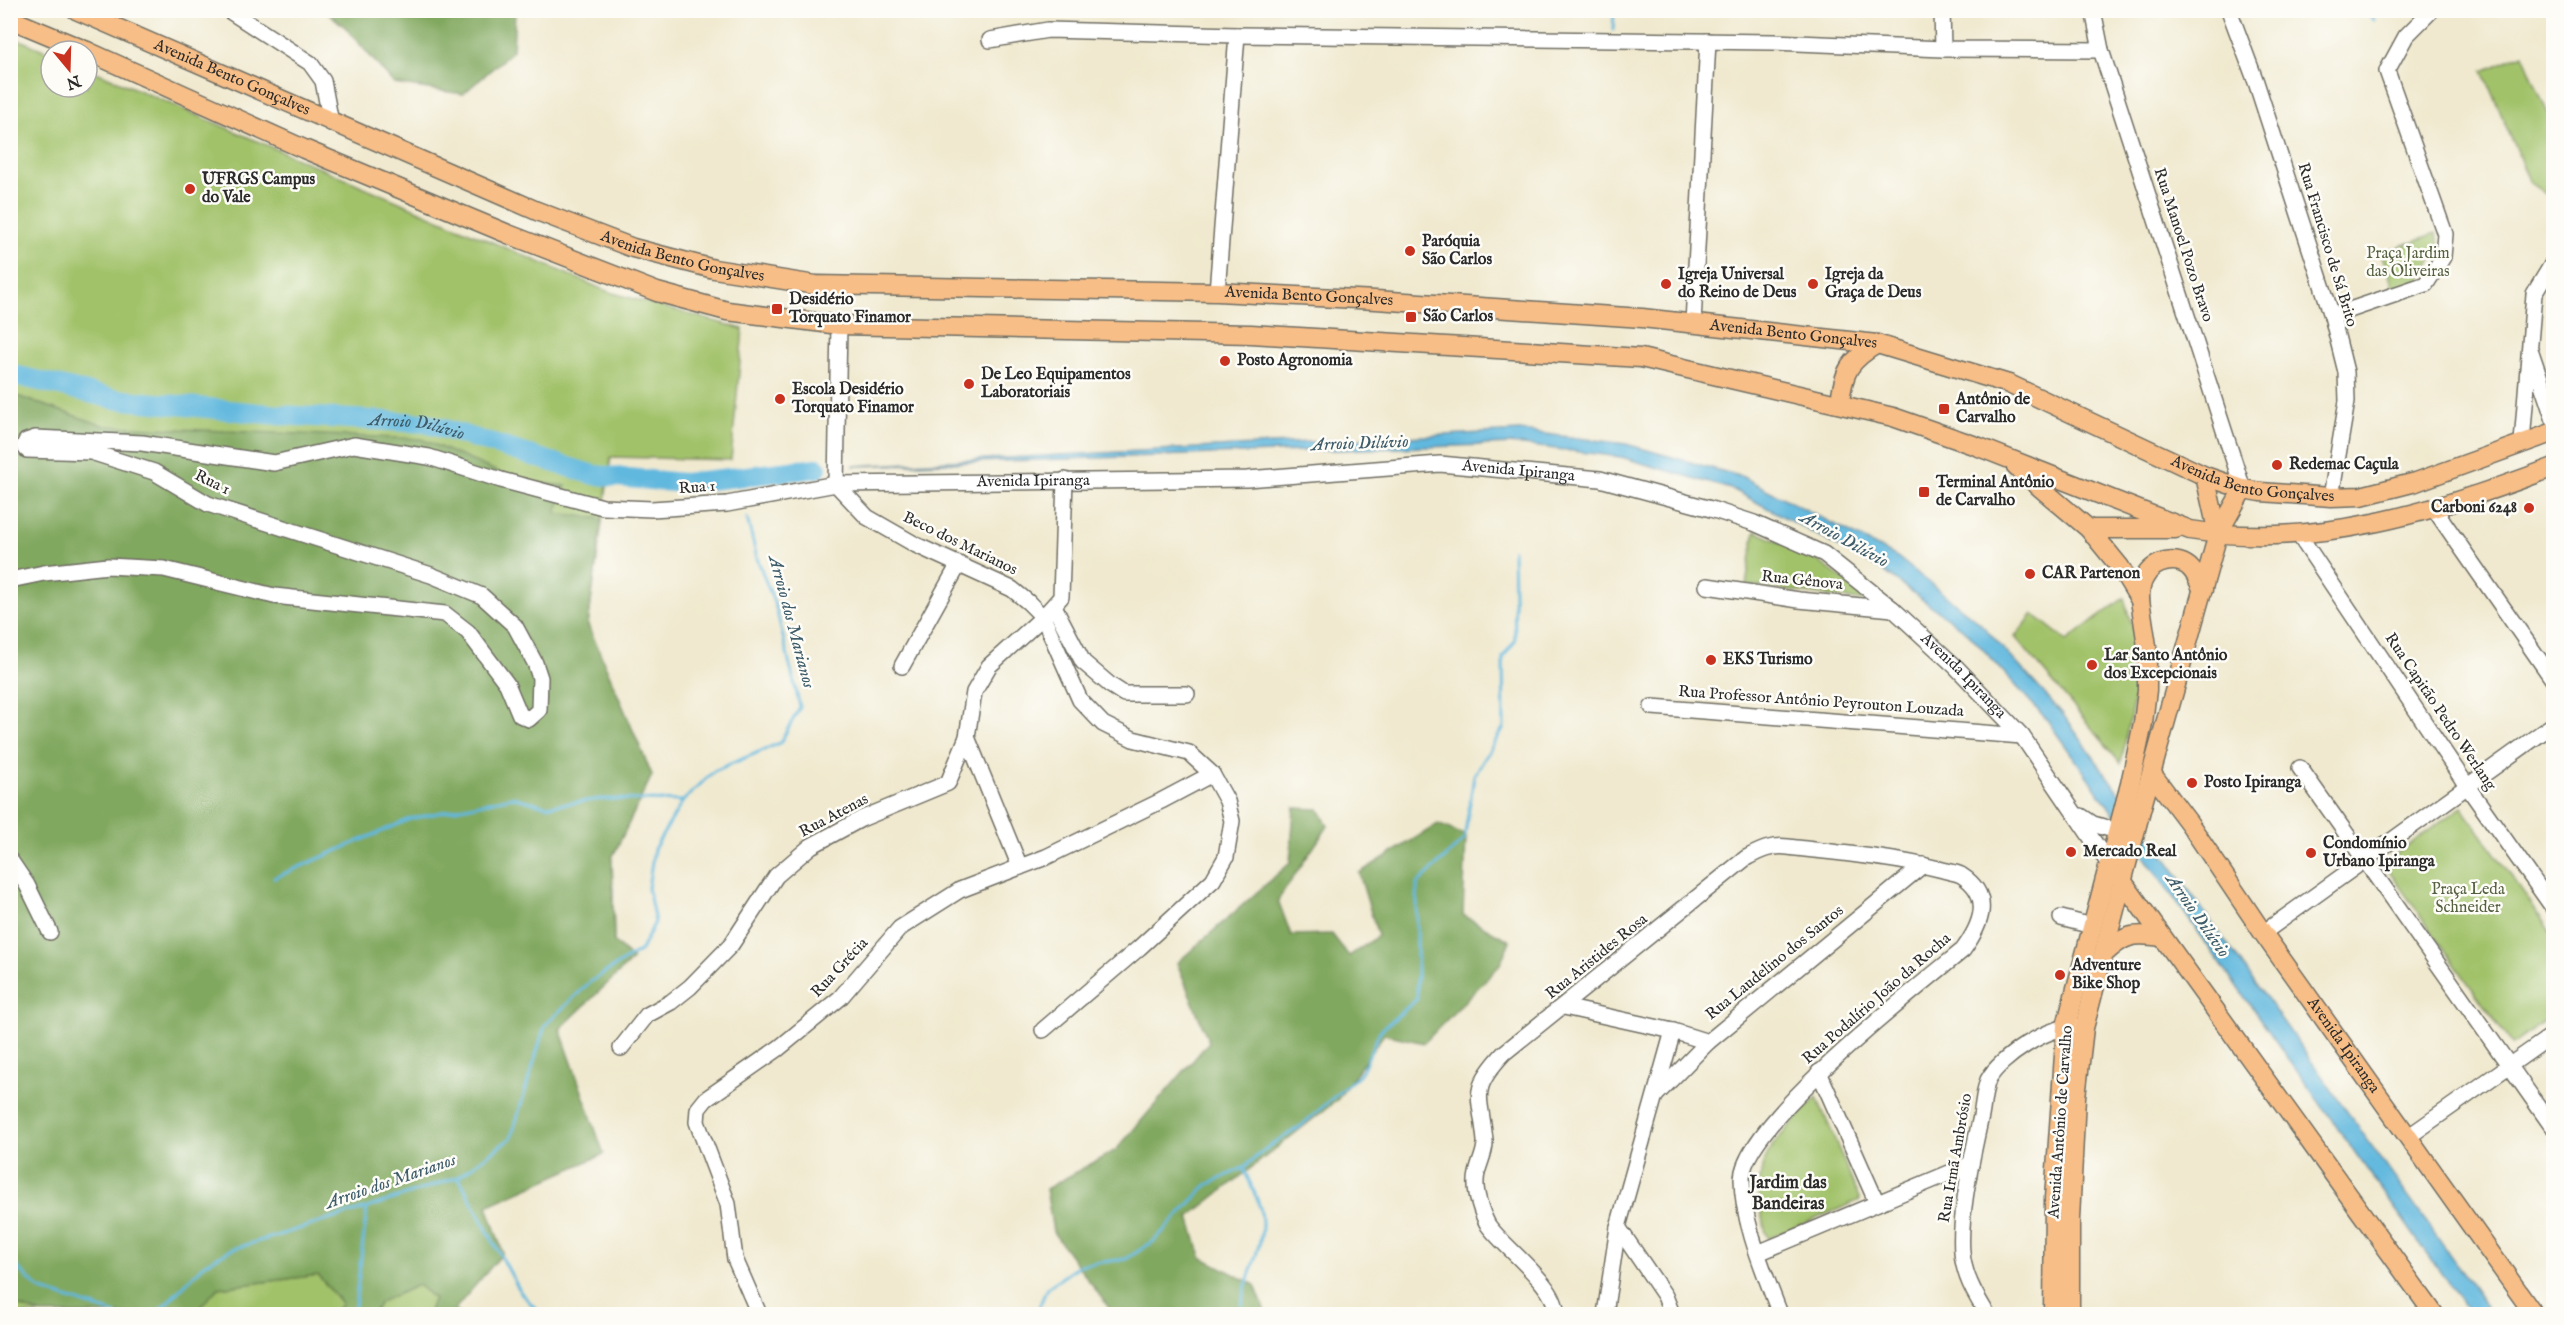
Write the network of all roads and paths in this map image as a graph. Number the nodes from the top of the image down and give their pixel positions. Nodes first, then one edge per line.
1 (76, 10) edge
2 (228, 10) edge
3 (1942, 10) edge
4 (2093, 10) edge
5 (2229, 10) edge
6 (2432, 10) edge
7 (10, 19) edge
8 (1237, 35) junction
9 (58, 39) edge
10 (990, 40) dead end
11 (1708, 41) junction
12 (1943, 49) junction
13 (2101, 50) junction
14 (99, 56) edge
15 (331, 123) junction
16 (2553, 261) edge
17 (1217, 292) junction
18 (2331, 316) junction
19 (1693, 323) junction
20 (839, 325) junction
21 (1877, 344) junction
22 (2529, 347) junction
23 (1840, 403) junction
24 (2553, 420) edge
25 (2553, 432) edge
26 (2523, 442) junction
27 (2003, 456) junction
28 (2553, 467) edge
29 (2205, 476) junction
30 (1065, 480) junction
31 (836, 484) junction
32 (2243, 489) junction
33 (2331, 497) junction
34 (2433, 507) junction
35 (2089, 529) junction
36 (2190, 530) junction
37 (2218, 534) junction
38 (2299, 535) junction
39 (959, 564) junction
40 (10, 580) edge
41 (1707, 586) dead end
42 (2203, 590) junction
43 (2140, 600) junction
44 (1893, 609) junction
45 (1048, 612) junction
46 (902, 666) dead end
47 (2553, 681) edge
48 (1186, 694) dead end
49 (1652, 707) dead end
50 (2553, 724) edge
51 (2022, 735) junction
52 (967, 737) junction
53 (2300, 768) dead end
54 (1212, 774) junction
55 (2152, 774) junction
56 (2467, 786) junction
57 (2076, 813) junction
58 (2118, 828) junction
59 (2366, 859) junction
60 (10, 860) edge
61 (2109, 864) junction
62 (1923, 865) junction
63 (1020, 867) junction
64 (2122, 880) junction
65 (1980, 901) joint
66 (2553, 909) edge
67 (2061, 918) dead end
68 (2092, 926) junction
69 (50, 932) dead end
70 (2263, 933) junction
71 (2162, 937) junction
72 (2103, 956) junction
73 (1564, 1007) junction
74 (2066, 1026) junction
75 (2084, 1028) junction
76 (1043, 1030) dead end
77 (1673, 1031) junction
78 (2553, 1034) edge
79 (1708, 1042) junction
80 (621, 1048) dead end
81 (2509, 1066) junction
82 (1819, 1072) junction
83 (1656, 1095) junction
84 (2553, 1129) edge
85 (2408, 1137) junction
86 (1971, 1164) junction
87 (1877, 1203) junction
88 (1618, 1227) junction
89 (1758, 1253) junction
90 (759, 1314) edge
91 (1556, 1314) edge
92 (1605, 1314) edge
93 (1672, 1314) edge
94 (1780, 1314) edge
95 (1987, 1314) edge
96 (2053, 1314) edge
97 (2070, 1314) edge
98 (2433, 1314) edge
99 (2534, 1314) edge

1 - 15 main road, Avenida Bento Gonçalves
2 - 15 street
3 - 12 street
4 - 13 street, Rua Manoel Pozo Bravo
5 - 18 street, Rua Francisco de Sá Brito
6 - 18 street
7 - 9 main road, Avenida Bento Gonçalves
8 - 10 street
8 - 11 street
8 - 17 street
11 - 12 street
11 - 19 street
12 - 13 street
13 - 32 street, Rua Manoel Pozo Bravo
14 - 20 main road, Avenida Bento Gonçalves
15 - 17 main road, Avenida Bento Gonçalves
16 - 22 street
17 - 19 main road, Avenida Bento Gonçalves
18 - 33 street, Rua Francisco de Sá Brito
19 - 21 main road, Avenida Bento Gonçalves
20 - 23 main road, Avenida Bento Gonçalves
20 - 31 street
21 - 23 main road
21 - 29 main road, Avenida Bento Gonçalves
22 - 24 street
22 - 26 street
23 - 27 main road, Avenida Bento Gonçalves
25 - 26 main road, Avenida Bento Gonçalves
26 - 33 main road, Avenida Bento Gonçalves
27 - 35 main road, Avenida Antônio de Carvalho
27 - 36 main road, Avenida Bento Gonçalves
28 - 34 main road, Avenida Bento Gonçalves
29 - 32 main road, Avenida Bento Gonçalves
29 - 37 main road
30 - 31 street, Avenida Ipiranga
30 - 44 street, Avenida Ipiranga
30 - 45 street
31 - 39 street, Beco dos Marianos
31 - 40 street, Rua 1
32 - 33 main road, Avenida Bento Gonçalves
32 - 37 main road
34 - 38 main road, Avenida Bento Gonçalves
34 - 47 street
35 - 36 main road
35 - 43 main road, Avenida Antônio de Carvalho
36 - 37 main road, Avenida Bento Gonçalves
37 - 38 main road, Avenida Bento Gonçalves
37 - 42 main road, Avenida Antônio de Carvalho
38 - 56 street, Rua Capitão Pedro Werlang
39 - 45 street, Beco dos Marianos
39 - 46 street
41 - 44 street, Rua Gênova
42 - 43 main road
42 - 55 main road, Avenida Antônio de Carvalho
43 - 58 main road, Avenida Antônio de Carvalho
44 - 51 street, Avenida Ipiranga
45 - 48 street
45 - 52 street, Rua Atenas
45 - 54 street, Beco dos Marianos
49 - 51 street, Rua Professor Antônio Peyrouton Louzada
50 - 56 street
51 - 57 street, Avenida Ipiranga
52 - 63 street
52 - 80 street, Rua Atenas
53 - 59 street
54 - 63 street, Rua Grécia
54 - 76 street, Beco dos Marianos
55 - 64 main road, Avenida Antônio de Carvalho
55 - 70 main road, Avenida Ipiranga
56 - 59 street
56 - 66 street, Rua Capitão Pedro Werlang
57 - 58 street, Avenida Ipiranga
57 - 61 street, Avenida Ipiranga
58 - 61 main road, Avenida Antônio de Carvalho
59 - 70 street
59 - 81 street
60 - 69 street
61 - 64 main road, Avenida Ipiranga
61 - 68 main road, Avenida Antônio de Carvalho
62 - 65 street, Rua Aristides Rosa
62 - 73 street, Rua Aristides Rosa
62 - 79 street, Rua Laudelino dos Santos
63 - 90 street, Rua Grécia
64 - 71 main road, Avenida Ipiranga
64 - 72 main road, Avenida Antônio de Carvalho
65 - 82 street, Rua Podalírio João da Rocha
67 - 68 street
68 - 74 main road, Avenida Antônio de Carvalho
70 - 85 main road, Avenida Ipiranga
71 - 72 main road
71 - 98 main road, Avenida Ipiranga
72 - 75 main road, Avenida Antônio de Carvalho
73 - 77 street
73 - 91 street, Rua Aristides Rosa
74 - 75 street
74 - 86 street, Rua Irmã Ambrósio
74 - 96 main road, Avenida Antônio de Carvalho
75 - 97 main road, Avenida Antônio de Carvalho
77 - 79 street
77 - 83 street, Rua Laudelino dos Santos
78 - 81 street
79 - 83 street, Rua Laudelino dos Santos
81 - 84 street
81 - 85 street
82 - 87 street
82 - 89 street, Rua Podalírio João da Rocha
83 - 88 street, Rua Laudelino dos Santos
85 - 99 main road, Avenida Ipiranga
86 - 87 street
86 - 95 street, Rua Irmã Ambrósio
87 - 89 street
88 - 92 street, Rua Laudelino dos Santos
88 - 93 street
89 - 94 street, Rua Podalírio João da Rocha

